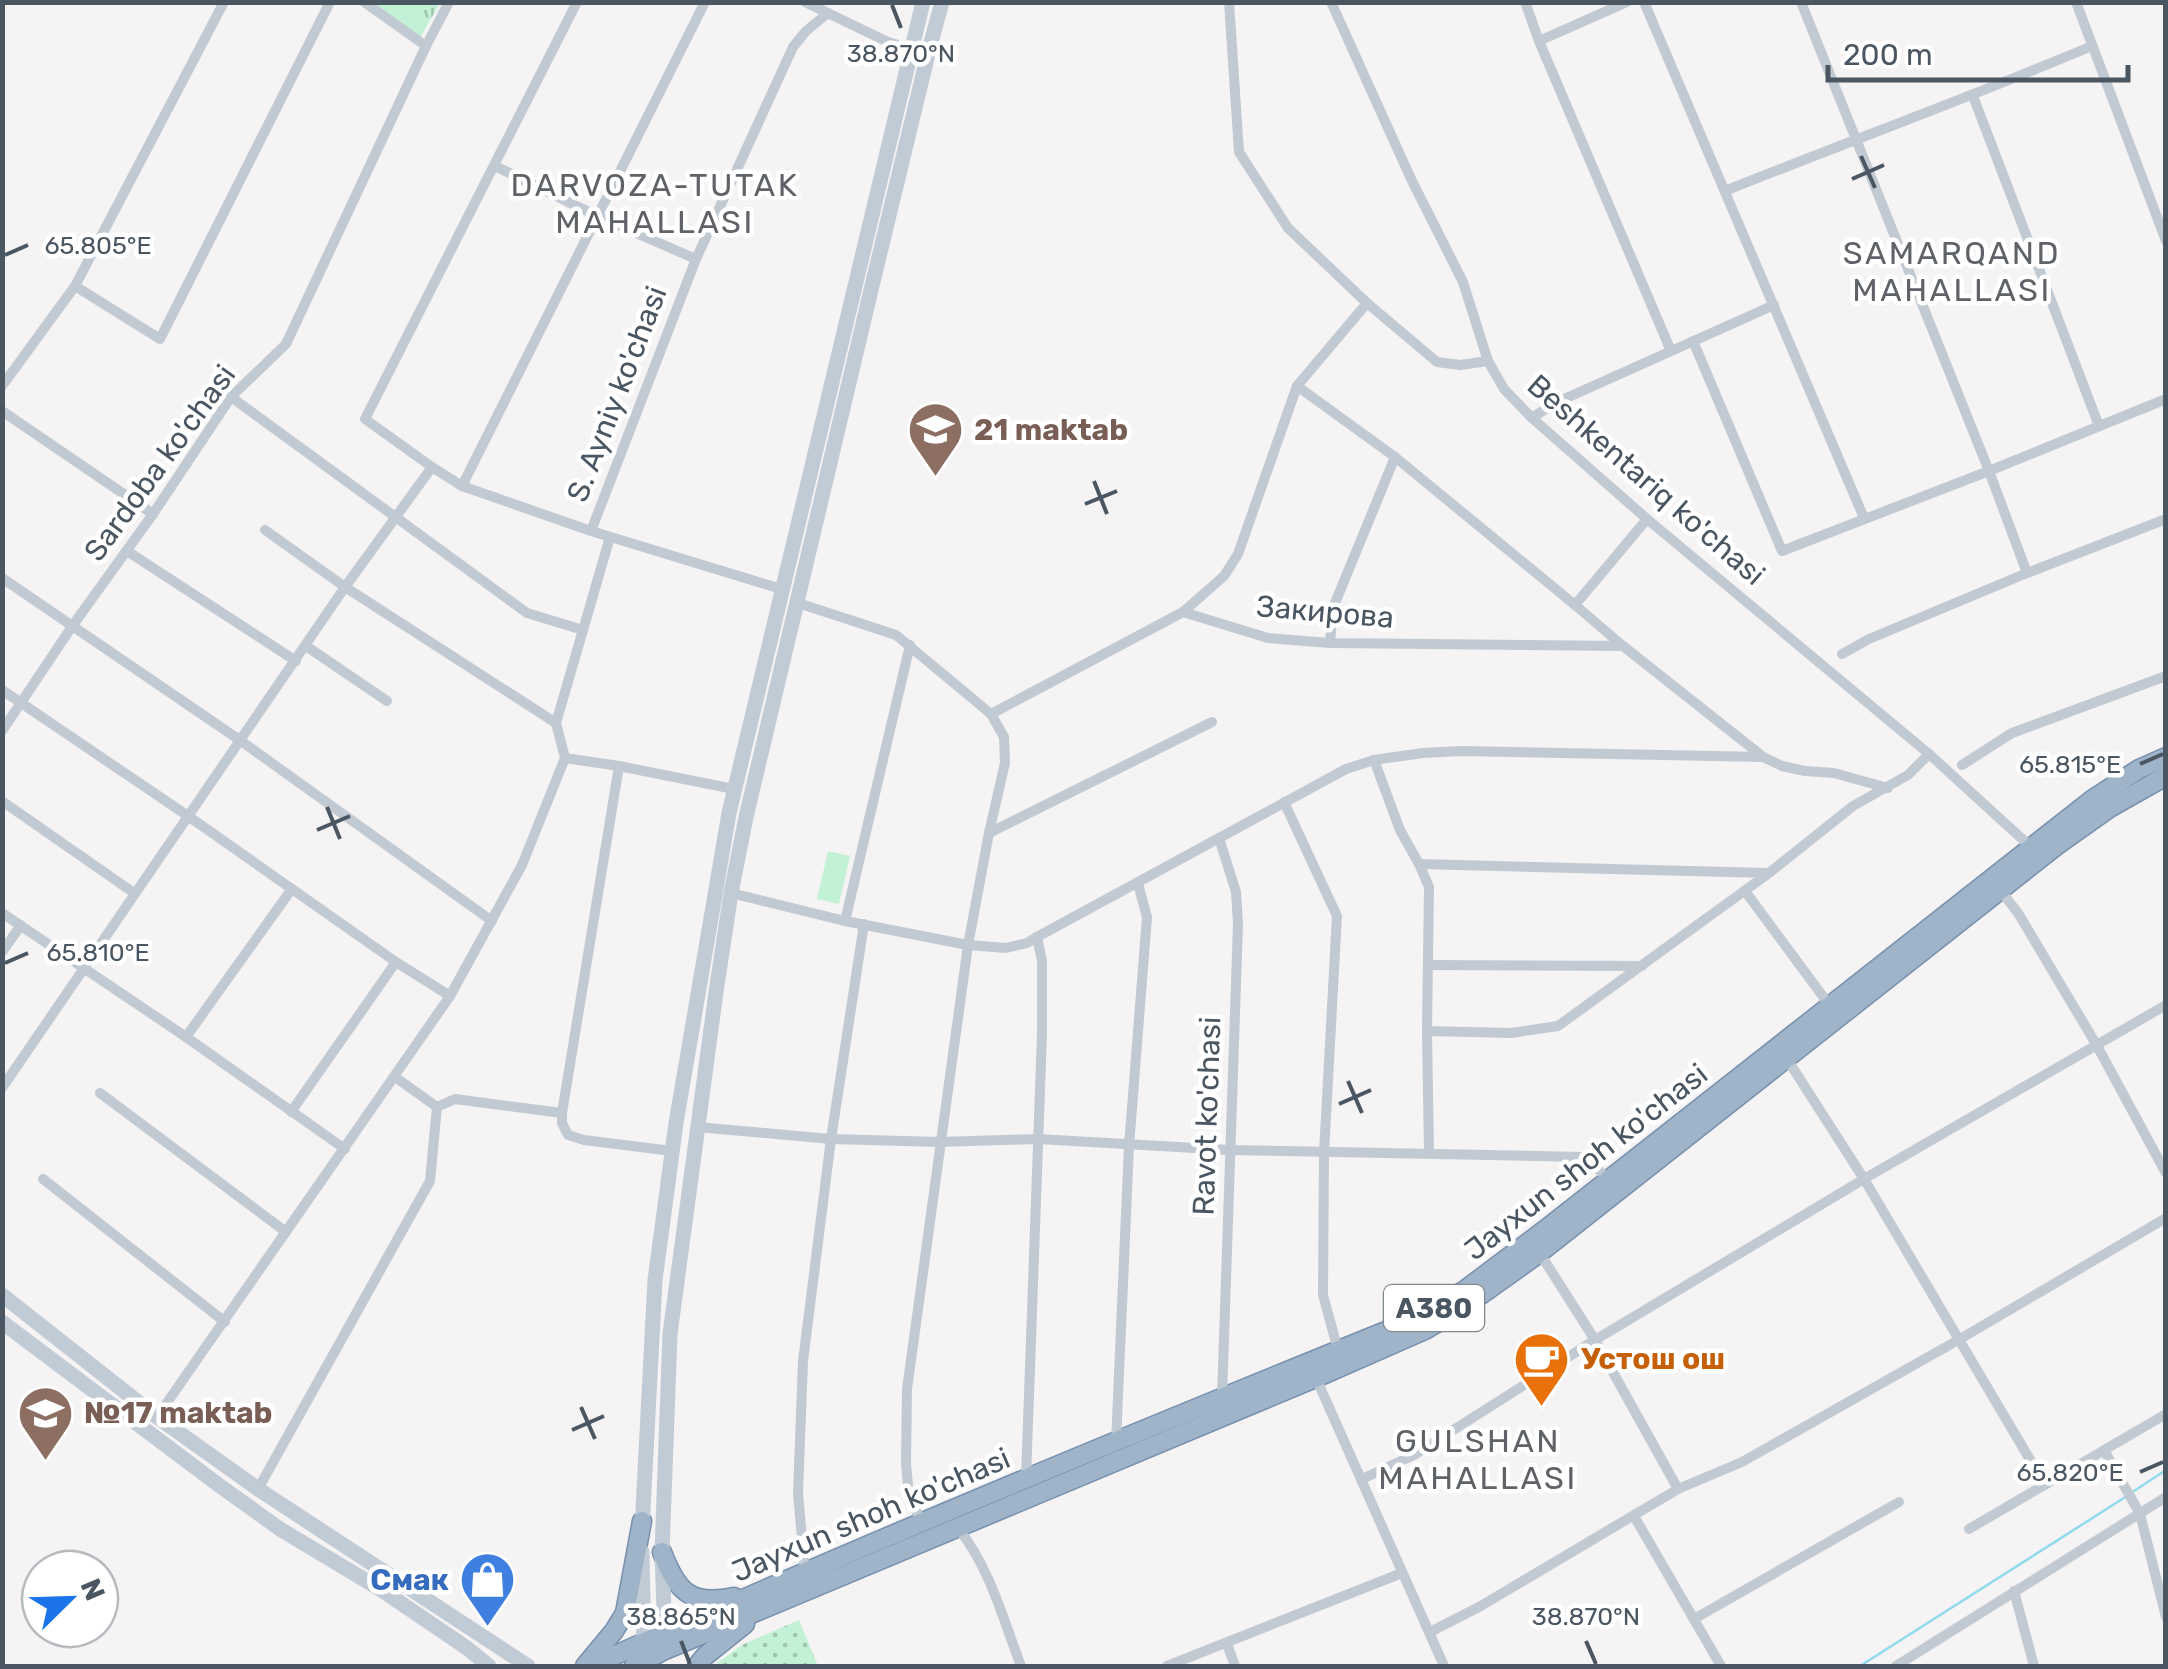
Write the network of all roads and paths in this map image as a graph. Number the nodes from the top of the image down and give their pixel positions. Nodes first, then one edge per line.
1 (224, 2) edge
2 (330, 2) edge
3 (364, 2) edge
4 (449, 2) edge
5 (577, 2) edge
6 (705, 2) edge
7 (805, 2) edge
8 (923, 2) edge
9 (942, 2) edge
10 (1229, 2) edge
11 (1331, 2) edge
12 (1525, 2) edge
13 (1627, 2) edge
14 (1644, 2) edge
15 (1800, 2) edge
16 (2076, 2) edge
17 (828, 13) junction
18 (1539, 41) junction
19 (426, 46) junction
20 (2092, 46) junction
21 (912, 48) junction
22 (1973, 96) junction
23 (1856, 138) junction
24 (495, 166) junction
25 (1725, 191) junction
26 (883, 203) junction
27 (597, 216) junction
28 (2166, 241) edge
29 (696, 259) junction
30 (75, 286) junction
31 (1368, 303) junction
32 (1774, 305) junction
33 (1693, 341) junction
34 (1671, 351) junction
35 (1488, 361) junction
36 (2, 386) edge
37 (1297, 386) junction
38 (231, 397) junction
39 (2166, 399) edge
40 (2, 411) edge
41 (1532, 418) junction
42 (2099, 426) junction
43 (1395, 457) junction
44 (432, 466) junction
45 (1989, 471) junction
46 (462, 486) junction
47 (153, 514) junction
48 (396, 518) junction
49 (1864, 518) junction
50 (2166, 519) edge
51 (1647, 520) junction
52 (265, 530) dead end
53 (590, 531) junction
54 (610, 537) junction
55 (128, 551) junction
56 (2026, 573) junction
57 (2, 578) edge
58 (346, 587) junction
59 (781, 589) junction
60 (798, 603) junction
61 (1575, 604) junction
62 (1182, 612) junction
63 (73, 625) junction
64 (583, 630) junction
65 (1330, 644) junction
66 (910, 645) junction
67 (306, 646) junction
68 (1623, 646) junction
69 (1842, 654) dead end
70 (296, 662) junction
71 (2166, 676) edge
72 (2, 690) edge
73 (387, 701) dead end
74 (21, 703) junction
75 (990, 714) junction
76 (556, 722) junction
77 (1212, 722) dead end
78 (2, 731) edge
79 (241, 741) junction
80 (1929, 754) junction
81 (1763, 757) junction
82 (2166, 757) edge
83 (565, 758) junction
84 (1374, 760) junction
85 (1962, 765) dead end
86 (619, 766) junction
87 (2166, 776) edge
88 (734, 788) junction
89 (1888, 788) junction
90 (2, 801) edge
91 (1284, 802) junction
92 (188, 816) junction
93 (989, 833) junction
94 (1219, 838) junction
95 (733, 841) junction
96 (2031, 847) junction
97 (1420, 864) junction
98 (1768, 873) junction
99 (1138, 884) junction
100 (291, 890) junction
101 (1744, 890) junction
102 (2000, 890) junction
103 (134, 893) junction
104 (731, 894) junction
105 (2, 913) edge
106 (492, 921) junction
107 (846, 922) junction
108 (864, 924) junction
109 (21, 925) junction
110 (1038, 937) junction
111 (968, 946) junction
112 (2, 952) edge
113 (396, 962) junction
114 (1428, 965) junction
115 (1642, 966) junction
116 (86, 969) junction
117 (450, 996) junction
118 (1830, 1006) junction
119 (2166, 1006) edge
120 (1427, 1031) junction
121 (186, 1037) junction
122 (2096, 1044) junction
123 (1787, 1059) junction
124 (394, 1078) junction
125 (2, 1088) edge
126 (100, 1093) dead end
127 (437, 1107) junction
128 (291, 1112) junction
129 (562, 1113) junction
130 (696, 1127) junction
131 (831, 1139) junction
132 (1038, 1140) junction
133 (940, 1142) junction
134 (1129, 1146) junction
135 (345, 1149) junction
136 (1230, 1150) junction
137 (672, 1151) junction
138 (1324, 1153) junction
139 (1430, 1154) junction
140 (2166, 1173) edge
141 (42, 1179) dead end
142 (1608, 1179) junction
143 (1864, 1180) junction
144 (2166, 1218) edge
145 (286, 1232) junction
146 (1538, 1254) junction
147 (2, 1295) edge
148 (2, 1322) edge
149 (225, 1322) junction
150 (1960, 1339) junction
151 (1595, 1340) junction
152 (1338, 1350) junction
153 (1316, 1378) junction
154 (1222, 1399) junction
155 (2166, 1414) edge
156 (157, 1417) junction
157 (1116, 1443) junction
158 (2104, 1450) junction
159 (1026, 1479) junction
160 (1362, 1479) junction
161 (2045, 1484) junction
162 (1678, 1489) junction
163 (258, 1490) junction
164 (2166, 1496) edge
165 (1899, 1502) dead end
166 (2137, 1509) junction
167 (1634, 1516) junction
168 (642, 1521) junction
169 (922, 1522) junction
170 (958, 1528) junction
171 (1969, 1529) dead end
172 (662, 1552) junction
173 (805, 1573) junction
174 (1402, 1573) junction
175 (2014, 1590) junction
176 (762, 1601) junction
177 (2166, 1617) edge
178 (1694, 1619) junction
179 (1430, 1632) junction
180 (665, 1641) junction
181 (1227, 1644) junction
182 (641, 1657) edge
183 (1438, 1664) edge
184 (489, 1666) edge
185 (528, 1666) edge
186 (588, 1666) edge
187 (698, 1666) edge
188 (1021, 1666) edge
189 (1166, 1666) edge
190 (1235, 1666) edge
191 (1721, 1666) edge
192 (1896, 1666) edge
193 (2034, 1666) edge

1 - 30 street
2 - 30 street
3 - 19 street
4 - 19 street, Sardoba ko'chasi
5 - 24 street
6 - 27 street
7 - 17 street
8 - 21 main road
9 - 26 main road
10 - 31 street
11 - 35 street, Beshkentariq ko'chasi
12 - 18 street
13 - 18 street
14 - 25 street
15 - 23 street
16 - 20 street
17 - 21 street
17 - 29 street, S. Ayniy ko'chasi
18 - 34 street
19 - 38 street, Sardoba ko'chasi
20 - 22 street
20 - 28 street
21 - 26 main road
22 - 23 street
22 - 42 street
23 - 25 street
23 - 45 street
24 - 27 street
24 - 44 street
25 - 32 street
26 - 59 main road
26 - 60 main road
27 - 29 street
27 - 46 street
29 - 53 street, S. Ayniy ko'chasi
30 - 36 street
31 - 35 street
31 - 37 street
32 - 33 street
32 - 49 street
33 - 34 street
33 - 49 street
34 - 41 street
35 - 41 street, Beshkentariq ko'chasi
37 - 43 street
37 - 62 street
38 - 47 street, Sardoba ko'chasi
38 - 48 street
39 - 42 street
40 - 47 street
41 - 51 street, Beshkentariq ko'chasi
42 - 45 street
43 - 61 street
43 - 65 street
44 - 46 street
44 - 48 street
45 - 49 street
45 - 56 street
46 - 53 street
47 - 55 street, Sardoba ko'chasi
48 - 58 street
48 - 64 street
50 - 56 street
51 - 61 street
51 - 80 street, Beshkentariq ko'chasi
52 - 58 street
53 - 54 street
54 - 59 street
54 - 64 street
55 - 63 street, Sardoba ko'chasi
55 - 70 street
56 - 69 street
57 - 63 street
58 - 67 street
58 - 76 street
59 - 88 main road
60 - 66 street
60 - 95 main road
61 - 68 street
62 - 65 street, Закирова
62 - 75 street
63 - 74 street, Sardoba ko'chasi
63 - 79 street
64 - 76 street
65 - 68 street, Закирова
66 - 75 street
66 - 107 street
67 - 70 street
67 - 73 street
68 - 81 street
70 - 79 street
71 - 85 street
72 - 74 street
74 - 78 street, Sardoba ko'chasi
74 - 92 street
75 - 93 street
76 - 83 street
77 - 93 street
79 - 92 street
79 - 106 street
80 - 89 street
80 - 96 street, Beshkentariq ko'chasi
81 - 84 street
81 - 89 street
82 - 96 highway, Jayxun shoh ko'chasi / A380
83 - 86 street
83 - 106 street
84 - 91 street
84 - 97 street
86 - 88 street
86 - 129 street
87 - 102 highway, Jayxun shoh ko'chasi / A380
88 - 95 main road
89 - 98 street
90 - 103 street
91 - 94 street
91 - 138 street
92 - 100 street
92 - 103 street
93 - 111 street
94 - 99 street
94 - 136 street, Ravot ko'chasi
95 - 104 main road
95 - 137 main road
96 - 118 highway, Jayxun shoh ko'chasi / A380
97 - 98 street
97 - 114 street
98 - 101 street
99 - 110 street
99 - 134 street
100 - 113 street
100 - 121 street
101 - 115 street
101 - 118 street
102 - 122 street
102 - 123 highway, Jayxun shoh ko'chasi / A380
103 - 116 street
104 - 107 street
104 - 130 main road
105 - 109 street
106 - 117 street
107 - 108 street
108 - 111 street
108 - 131 street
109 - 112 street
109 - 116 street
110 - 111 street
110 - 132 street
111 - 133 street
113 - 117 street
113 - 128 street
114 - 115 street
114 - 120 street
115 - 120 street
116 - 121 street
116 - 125 street
117 - 124 street
118 - 142 highway, Jayxun shoh ko'chasi / A380
119 - 122 street
120 - 139 street
121 - 128 street
122 - 140 street
122 - 143 street
123 - 143 street
123 - 146 highway, Jayxun shoh ko'chasi / A380
124 - 127 street
124 - 135 street
126 - 145 street
127 - 129 street
127 - 163 street
128 - 135 street
129 - 137 street
130 - 131 street
130 - 172 main road
131 - 133 street
131 - 173 street
132 - 133 street
132 - 134 street
132 - 159 street
133 - 169 street
134 - 136 street
134 - 157 street
135 - 145 street
136 - 138 street
136 - 154 street, Ravot ko'chasi
137 - 168 main road
138 - 139 street
138 - 152 street
139 - 142 street
141 - 149 street
142 - 152 highway, Jayxun shoh ko'chasi / A380
143 - 150 street
143 - 151 street
144 - 150 street
145 - 149 street
146 - 151 street
146 - 153 highway, Jayxun shoh ko'chasi / A380
147 - 156 main road
148 - 184 main road
149 - 156 street
150 - 161 street
150 - 162 street
151 - 160 street
151 - 162 street
152 - 154 highway, Jayxun shoh ko'chasi / A380
153 - 160 street
153 - 170 highway, Jayxun shoh ko'chasi / A380
154 - 157 highway, Jayxun shoh ko'chasi / A380
155 - 158 street
156 - 163 main road
157 - 159 highway, Jayxun shoh ko'chasi / A380
158 - 161 street
158 - 166 street
159 - 169 highway, Jayxun shoh ko'chasi / A380
160 - 174 street
161 - 171 street
162 - 167 street
163 - 185 main road
164 - 166 street
165 - 178 street
166 - 175 street
166 - 177 street
167 - 178 street
167 - 179 street
168 - 182 main road
168 - 186 highway
169 - 173 highway, Jayxun shoh ko'chasi / A380
170 - 176 highway, Jayxun shoh ko'chasi / A380
170 - 188 street
172 - 176 highway
172 - 180 main road
173 - 176 highway, Jayxun shoh ko'chasi / A380
174 - 179 street
174 - 181 street
175 - 192 street
175 - 193 street
176 - 180 highway, Jayxun shoh ko'chasi / A380
176 - 187 highway
178 - 191 street
179 - 183 street
180 - 182 highway, Jayxun shoh ko'chasi / A380
181 - 189 street
181 - 190 street
182 - 186 highway, Jayxun shoh ko'chasi / A380

